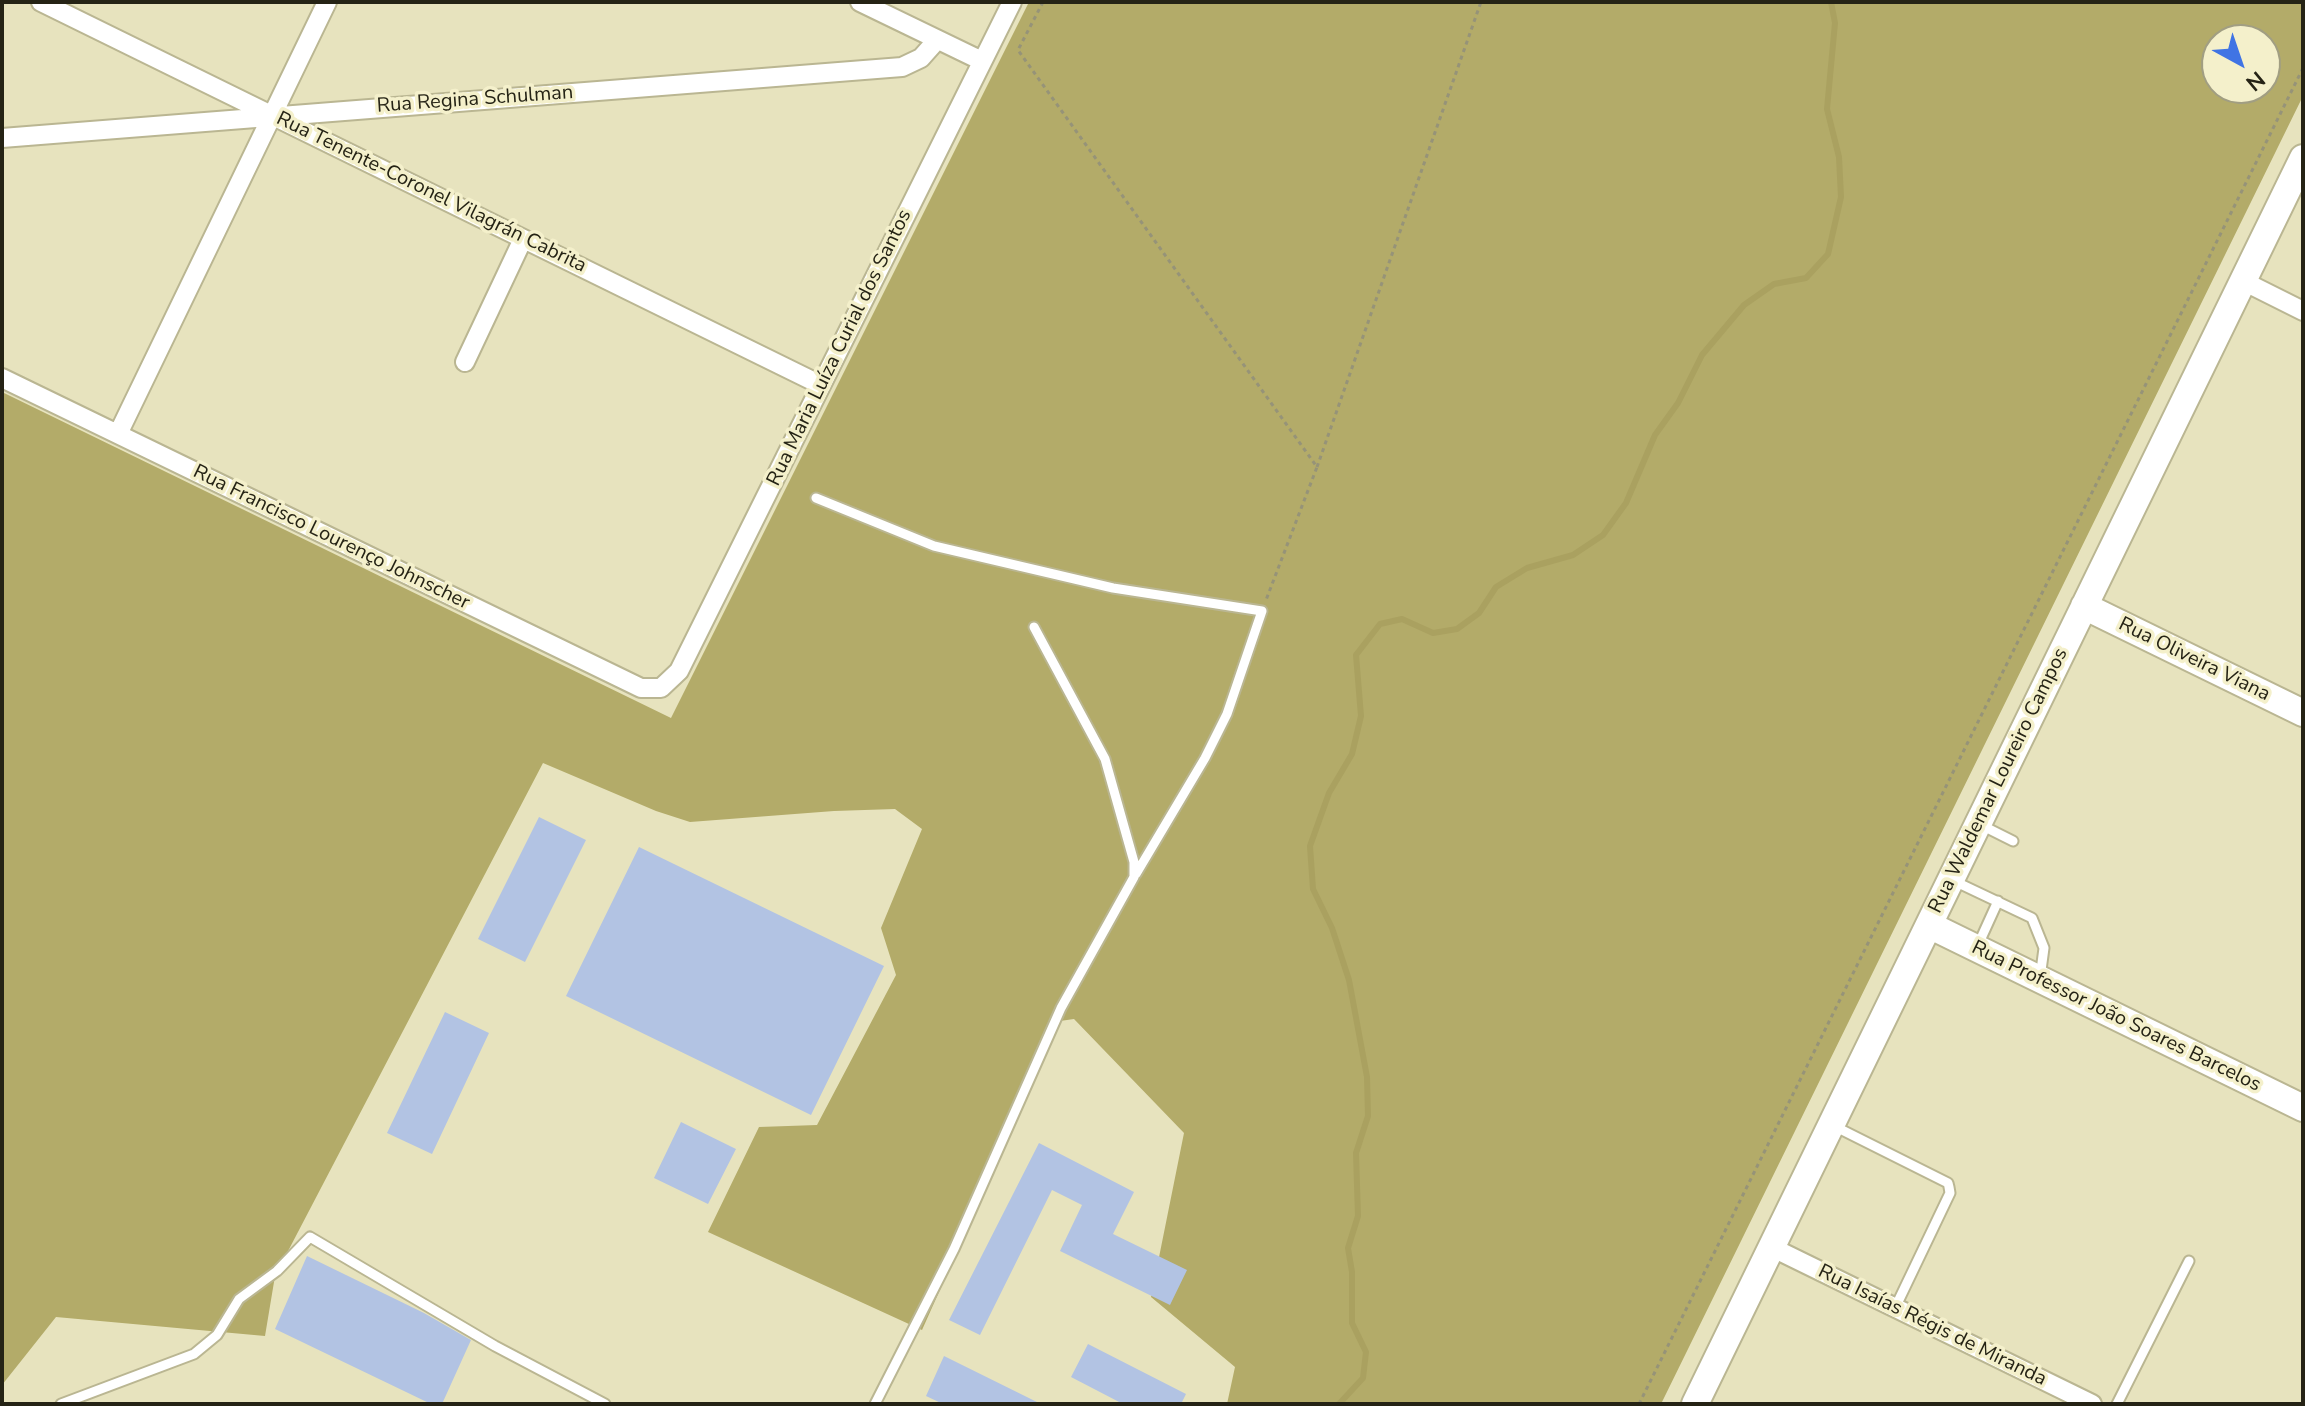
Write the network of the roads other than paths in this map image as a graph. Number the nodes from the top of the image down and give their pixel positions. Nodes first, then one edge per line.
1 (41, 2) edge
2 (327, 2) edge
3 (860, 2) edge
4 (1012, 2) edge
5 (937, 40) junction
6 (982, 61) junction
7 (272, 115) junction
8 (2, 138) edge
9 (2303, 158) edge
10 (523, 239) junction
11 (2243, 281) junction
12 (2303, 311) edge
13 (465, 362) dead end
14 (2, 378) edge
15 (821, 385) junction
16 (118, 434) junction
17 (816, 498) dead end
18 (2084, 606) junction
19 (1034, 627) dead end
20 (661, 688) joint
21 (2303, 713) edge
22 (1978, 824) junction
23 (2013, 841) dead end
24 (1134, 877) junction
25 (1951, 880) junction
26 (2005, 900) junction
27 (1929, 925) junction
28 (1977, 949) junction
29 (2040, 979) junction
30 (2303, 1108) edge
31 (1831, 1125) junction
32 (1771, 1247) junction
33 (2189, 1261) dead end
34 (1895, 1308) junction
35 (61, 1404) edge
36 (605, 1404) edge
37 (875, 1404) edge
38 (1695, 1404) edge
39 (2092, 1404) edge
40 (2117, 1404) edge

1 - 7 street, Rua Tenente-Coronel Vilagrán Cabrita
2 - 7 street
3 - 5 street
4 - 6 street, Rua Maria Luíza Curial dos Santos
5 - 6 street
5 - 7 street, Rua Regina Schulman
6 - 15 street, Rua Maria Luíza Curial dos Santos
7 - 8 street, Rua Regina Schulman
7 - 10 street, Rua Tenente-Coronel Vilagrán Cabrita
7 - 16 street
9 - 11 main road, Rua Waldemar Loureiro Campos
10 - 13 street
10 - 15 street, Rua Tenente-Coronel Vilagrán Cabrita
11 - 12 street
11 - 18 main road, Rua Waldemar Loureiro Campos
14 - 16 street, Rua Francisco Lourenço Johnscher
15 - 20 street, Rua Maria Luíza Curial dos Santos
16 - 20 street, Rua Francisco Lourenço Johnscher
17 - 24 lane
18 - 21 main road, Rua Oliveira Viana
18 - 22 main road, Rua Waldemar Loureiro Campos
19 - 24 lane
22 - 23 lane
22 - 25 main road, Rua Waldemar Loureiro Campos
24 - 37 lane
25 - 26 lane
25 - 27 main road, Rua Waldemar Loureiro Campos
26 - 28 lane
26 - 29 lane
27 - 28 main road, Rua Professor João Soares Barcelos
27 - 31 main road, Rua Waldemar Loureiro Campos
28 - 29 main road, Rua Professor João Soares Barcelos
29 - 30 main road, Rua Professor João Soares Barcelos
31 - 32 main road, Rua Waldemar Loureiro Campos
31 - 34 lane
32 - 34 street, Rua Isaías Régis de Miranda
32 - 38 main road, Rua Waldemar Loureiro Campos
33 - 40 lane
34 - 39 street, Rua Isaías Régis de Miranda
35 - 36 lane

